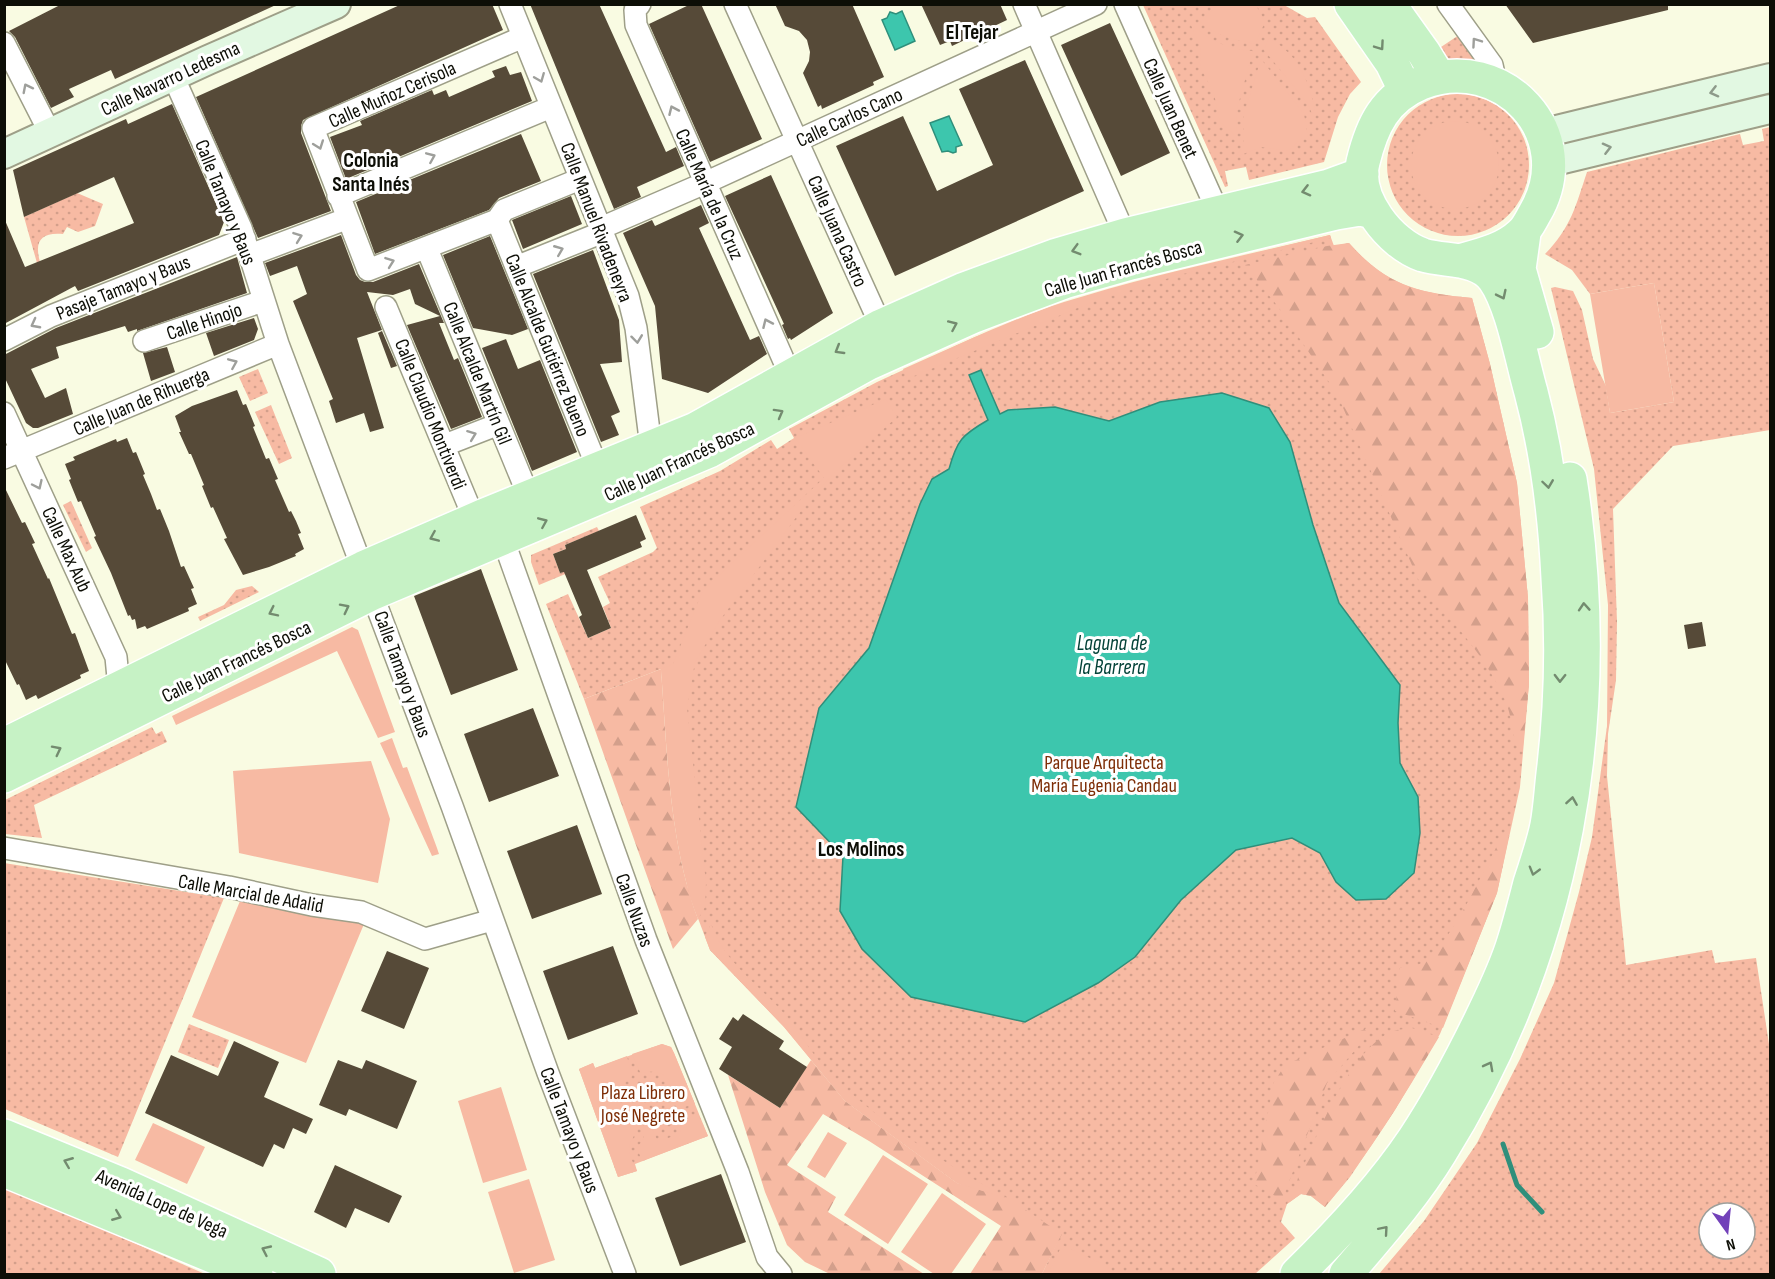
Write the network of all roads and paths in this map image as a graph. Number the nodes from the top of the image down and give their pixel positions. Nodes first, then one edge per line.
1 (336, 4) edge
2 (510, 4) edge
3 (735, 4) edge
4 (1024, 4) edge
5 (1096, 4) edge
6 (1125, 4) edge
7 (1350, 4) edge
8 (1389, 4) edge
9 (1448, 4) edge
10 (638, 7) edge
11 (1036, 32) junction
12 (523, 37) junction
13 (4, 43) edge
14 (173, 76) junction
15 (1438, 76) junction
16 (1770, 78) edge
17 (1496, 83) junction
18 (1405, 90) junction
19 (551, 107) junction
20 (1770, 109) edge
21 (50, 133) junction
22 (797, 141) junction
23 (1547, 147) junction
24 (4, 154) edge
25 (1362, 174) junction
26 (580, 178) junction
27 (705, 183) junction
28 (338, 196) junction
29 (1218, 212) junction
30 (1373, 212) junction
31 (346, 219) junction
32 (497, 220) junction
33 (602, 230) junction
34 (1524, 233) junction
35 (1125, 235) junction
36 (247, 247) junction
37 (427, 249) junction
38 (1459, 261) junction
39 (516, 267) junction
40 (263, 301) junction
41 (386, 307) dead end
42 (881, 326) junction
43 (4, 340) edge
44 (144, 341) dead end
45 (278, 344) junction
46 (791, 377) junction
47 (4, 413) edge
48 (499, 424) junction
49 (445, 445) junction
50 (651, 447) junction
51 (13, 454) edge
52 (598, 469) junction
53 (529, 498) junction
54 (470, 522) junction
55 (503, 539) junction
56 (368, 581) junction
57 (119, 688) junction
58 (4, 745) edge
59 (4, 776) edge
60 (4, 848) edge
61 (492, 920) junction
62 (4, 1136) edge
63 (4, 1170) edge
64 (256, 1275) edge
65 (319, 1275) edge
66 (625, 1275) edge
67 (781, 1275) edge
68 (1297, 1275) edge
69 (1346, 1275) edge

1 - 14 main road, Calle Navarro Ledesma
2 - 12 street, Calle Manuel Rivadeneyra
3 - 22 street, Calle Juana Castro
4 - 11 street
5 - 11 street, Calle Carlos Cano
6 - 29 street, Calle Juan Benet
7 -> 18 main road
8 - 15 main road
17 -> 9 street
27 -> 10 street, Calle María de la Cruz
11 - 22 street, Calle Carlos Cano
11 - 35 street
12 -> 19 street, Calle Manuel Rivadeneyra
12 -> 28 street, Calle Muñoz Cerisola
21 -> 13 street
14 - 21 main road, Calle Navarro Ledesma
14 - 36 street, Calle Tamayo y Baus
15 - 17 main road
15 - 18 main road
16 -> 23 main road
17 - 23 main road
18 - 25 main road
19 - 26 street, Calle Manuel Rivadeneyra
28 -> 19 street
23 -> 20 main road
21 - 24 main road, Calle Navarro Ledesma
22 - 27 street, Calle Carlos Cano
22 - 42 street, Calle Juana Castro
23 - 34 main road
25 -> 29 main road, Calle Juan Francés Bosca
25 - 30 main road
26 - 32 street
26 - 33 street, Calle Manuel Rivadeneyra
27 - 33 street, Calle Carlos Cano
46 -> 27 street, Calle María de la Cruz
28 - 31 street, Calle Muñoz Cerisola
29 - 35 main road, Calle Juan Francés Bosca
30 - 38 main road
55 -> 30 main road, Calle Juan Francés Bosca
36 -> 31 street
31 -> 37 street, Calle Muñoz Cerisola
32 - 37 street
32 - 39 street, Calle Alcalde Gutiérrez Bueno
39 -> 33 street, Calle Carlos Cano
33 -> 50 street, Calle Manuel Rivadeneyra
34 - 38 main road
69 -> 34 main road
35 -> 42 main road, Calle Juan Francés Bosca
36 - 40 street, Calle Tamayo y Baus
36 -> 43 street, Pasaje Tamayo y Baus
37 - 48 street, Calle Alcalde Martín Gil
38 -> 68 main road
39 - 52 street, Calle Alcalde Gutiérrez Bueno
40 - 44 street, Calle Hinojo
40 - 45 street, Calle Tamayo y Baus
41 - 49 street, Calle Claudio Montiverdi
42 -> 46 main road, Calle Juan Francés Bosca
51 -> 45 street, Calle Juan de Rihuerga
45 - 56 street, Calle Tamayo y Baus
46 - 50 main road, Calle Juan Francés Bosca
47 - 51 street, Calle Max Aub
49 -> 48 street
48 - 53 street, Calle Alcalde Martín Gil
49 - 54 street, Calle Claudio Montiverdi
50 - 52 main road, Calle Juan Francés Bosca
51 -> 57 street, Calle Max Aub
52 - 53 main road, Calle Juan Francés Bosca
53 - 54 main road, Calle Juan Francés Bosca
54 -> 56 main road, Calle Juan Francés Bosca
55 - 56 main road, Calle Juan Francés Bosca
55 - 67 street, Calle Nuzas
56 -> 57 main road, Calle Juan Francés Bosca
59 -> 56 main road, Calle Juan Francés Bosca
56 - 61 street, Calle Tamayo y Baus
57 - 58 main road, Calle Juan Francés Bosca
60 - 61 street, Calle Marcial de Adalid
61 - 66 street, Calle Tamayo y Baus
65 -> 62 main road, Avenida Lope de Vega
63 -> 64 main road, Avenida Lope de Vega

